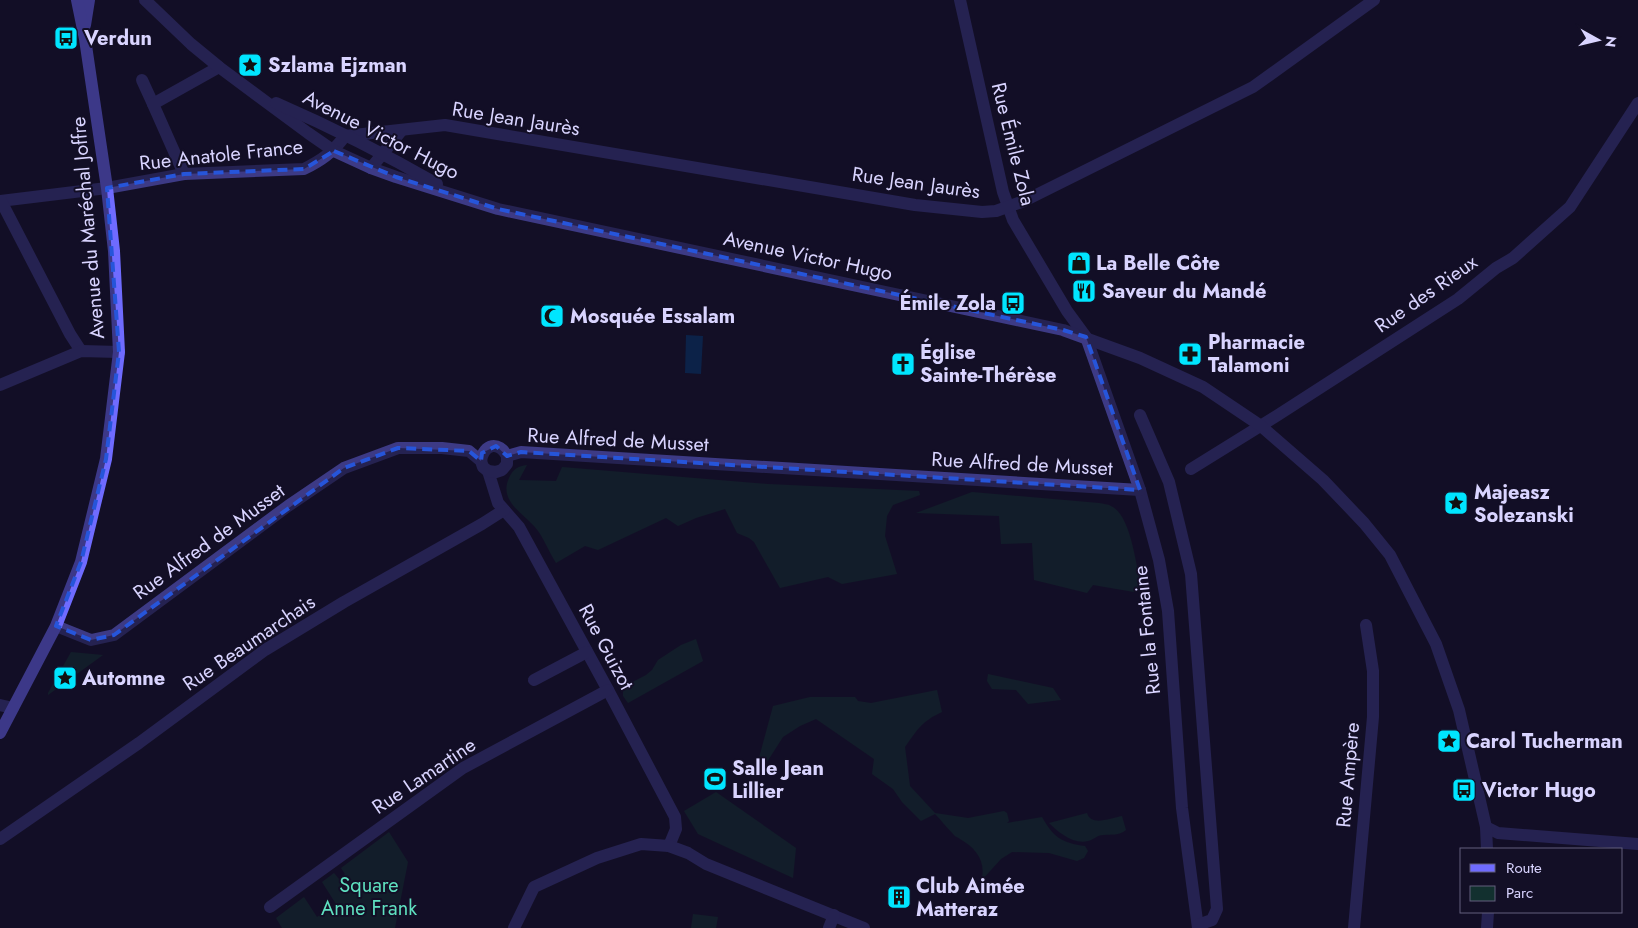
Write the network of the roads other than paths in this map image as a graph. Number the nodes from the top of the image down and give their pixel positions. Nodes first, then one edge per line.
1 (77, 0) edge
2 (89, 0) edge
3 (145, 0) edge
4 (960, 0) edge
5 (1374, 0) edge
6 (83, 32) junction
7 (219, 67) junction
8 (142, 80) dead end
9 (256, 95) junction
10 (1638, 103) edge
11 (153, 104) junction
12 (402, 130) junction
13 (345, 136) junction
14 (334, 151) junction
15 (382, 154) junction
16 (371, 168) junction
17 (184, 174) junction
18 (107, 188) junction
19 (461, 197) junction
20 (0, 201) edge
21 (1008, 208) junction
22 (1086, 337) junction
23 (81, 351) junction
24 (119, 352) junction
25 (0, 385) edge
26 (1140, 415) dead end
27 (1262, 426) junction
28 (507, 456) junction
29 (485, 466) junction
30 (1191, 469) dead end
31 (1140, 490) junction
32 (504, 510) junction
33 (1366, 625) dead end
34 (56, 626) junction
35 (587, 652) junction
36 (534, 680) dead end
37 (608, 690) junction
38 (0, 705) edge
39 (13, 708) junction
40 (0, 733) edge
41 (1486, 827) junction
42 (0, 839) edge
43 (1638, 844) edge
44 (669, 846) junction
45 (1487, 848) edge
46 (270, 907) dead end
47 (1488, 913) edge
48 (834, 916) junction
49 (1198, 927) edge
50 (514, 928) edge
51 (829, 928) edge
52 (864, 928) edge
53 (1354, 928) edge
54 (1487, 928) edge

1 - 6 main road, Avenue du Maréchal Joffre
2 - 6 main road
3 - 7 street, Avenue Victor Hugo
4 - 21 street, Rue Émile Zola
5 - 21 street, Rue Jean Jaurès
6 - 18 main road, Avenue du Maréchal Joffre
7 - 9 street, Avenue Victor Hugo
7 - 11 street
8 - 11 street
9 - 13 street, Avenue Victor Hugo
9 - 14 street, Avenue Victor Hugo
10 - 27 street, Rue des Rieux
11 - 17 street
12 - 13 street, Rue Jean Jaurès
12 - 15 street
12 - 21 street, Rue Jean Jaurès
13 - 14 street, Rue Anatole France
13 - 15 street, Avenue Victor Hugo
14 - 16 street, Avenue Victor Hugo
14 - 17 street, Rue Anatole France
15 - 16 street
15 - 19 street, Avenue Victor Hugo
16 - 19 street, Avenue Victor Hugo
17 - 18 street, Rue Anatole France
18 - 20 street, Rue Anatole France
18 - 24 main road, Avenue du Maréchal Joffre
19 - 22 street, Avenue Victor Hugo
20 - 23 street
21 - 22 street, Rue Émile Zola
22 - 27 street, Avenue Victor Hugo
22 - 31 street, Rue la Fontaine
23 - 24 street
23 - 25 street
24 - 34 main road, Avenue du Maréchal Joffre
26 - 49 street
27 - 30 street, Rue des Rieux
27 - 41 street, Avenue Victor Hugo
28 - 29 street, Rue Alfred de Musset
28 - 29 street
28 - 31 street, Rue Alfred de Musset
29 - 32 street, Rue Guizot
29 - 34 street, Rue Alfred de Musset
31 - 49 street, Rue la Fontaine
32 - 35 street, Rue Guizot
32 - 42 street, Rue Beaumarchais
33 - 53 street, Rue Ampère
34 - 39 main road, Avenue du Maréchal Joffre
35 - 36 street
35 - 37 street, Rue Guizot
37 - 44 street, Rue Guizot
37 - 46 street, Rue Lamartine
38 - 39 street
39 - 40 main road, Avenue du Maréchal Joffre
41 - 43 street
41 - 45 street, Avenue Victor Hugo
44 - 48 street
44 - 50 street
47 - 54 street
48 - 51 street
48 - 52 street

